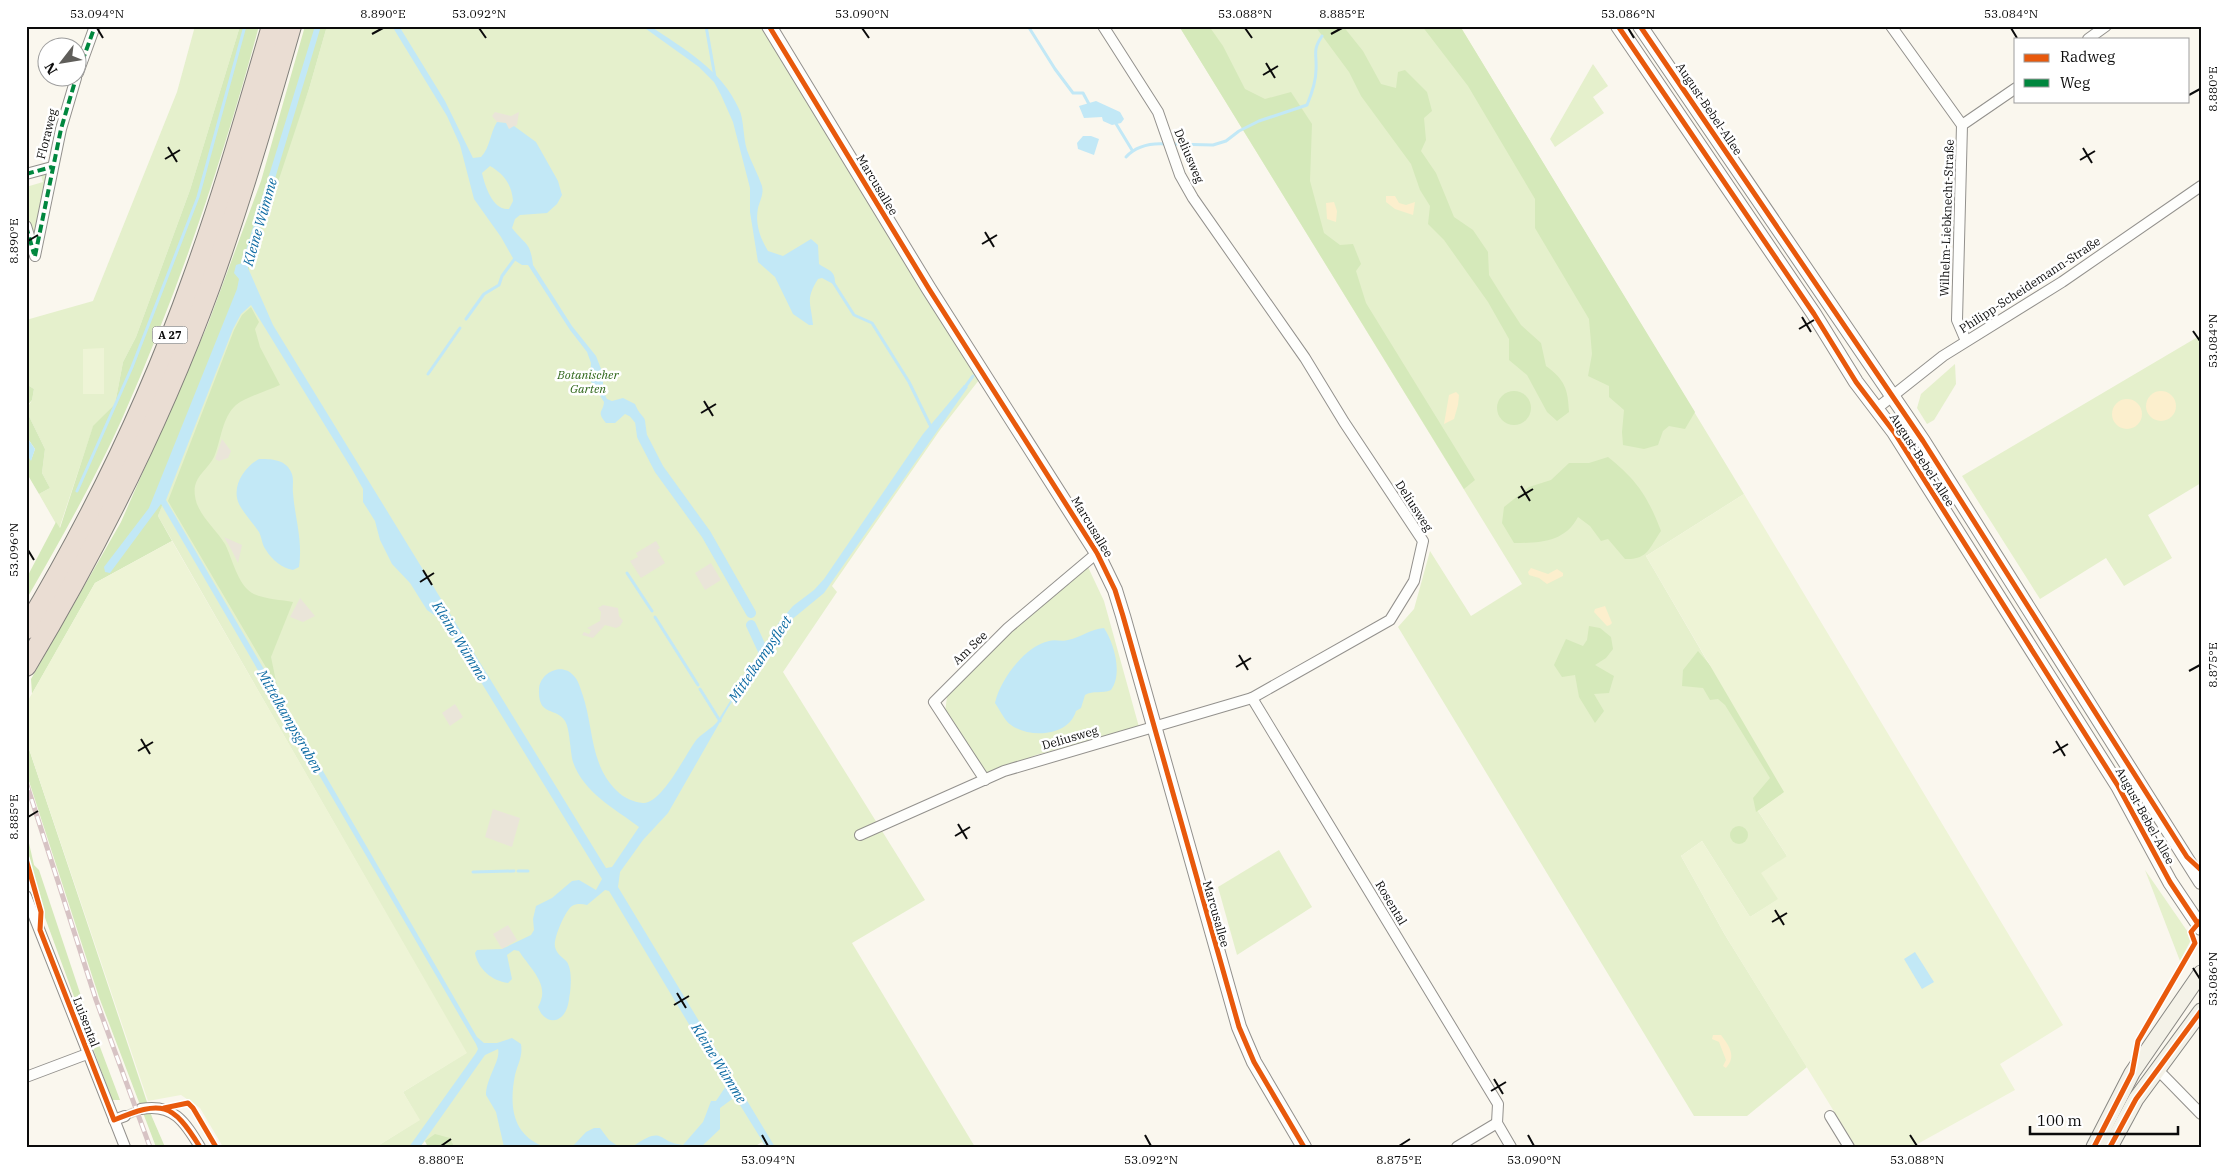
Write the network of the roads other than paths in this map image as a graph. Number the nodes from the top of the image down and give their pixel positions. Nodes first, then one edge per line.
1 (95, 26) edge
2 (272, 26) edge
3 (291, 26) edge
4 (769, 26) edge
5 (1103, 26) edge
6 (1618, 26) edge
7 (1640, 26) edge
8 (1892, 26) edge
9 (2106, 26) edge
10 (2089, 38) edge
11 (88, 45) edge
12 (73, 88) edge
13 (2014, 89) edge
14 (1962, 125) junction
15 (52, 167) junction
16 (26, 174) edge
17 (2201, 186) edge
18 (26, 226) edge
19 (1966, 341) junction
20 (1893, 395) junction
21 (1876, 408) junction
22 (1097, 553) junction
23 (26, 629) edge
24 (26, 666) edge
25 (1252, 698) junction
26 (1154, 727) junction
27 (2135, 775) junction
28 (985, 780) junction
29 (2118, 786) junction
30 (860, 835) dead end
31 (2187, 857) junction
32 (2201, 870) edge
33 (2201, 882) edge
34 (26, 896) edge
35 (2197, 917) edge
36 (2201, 928) edge
37 (2201, 973) edge
38 (2201, 1011) edge
39 (88, 1054) junction
40 (2158, 1070) junction
41 (26, 1077) edge
42 (141, 1109) tunnel mouth
43 (2201, 1114) edge
44 (125, 1116) tunnel mouth
45 (1830, 1116) dead end
46 (114, 1120) junction
47 (1497, 1123) junction
48 (125, 1147) edge
49 (200, 1147) edge
50 (1304, 1147) edge
51 (1457, 1147) edge
52 (1511, 1147) edge
53 (1849, 1147) edge
54 (2094, 1147) edge
55 (2110, 1147) edge

1 - 11 street
2 - 23 highway, A 27
3 - 24 highway, A 27
4 - 22 street, Marcusallee
5 - 25 street, Deliusweg
6 - 21 street, August-Bebel-Allee
7 - 20 street, August-Bebel-Allee
8 - 14 street, Wilhelm-Liebknecht-Straße
9 - 10 street
12 - 15 street, Floraweg
13 - 14 street
14 - 19 street, Wilhelm-Liebknecht-Straße
15 - 16 street
15 - 18 street, Floraweg
17 - 19 street, Philipp-Scheidemann-Straße
19 - 20 street, Philipp-Scheidemann-Straße
20 - 21 street, Philipp-Scheidemann-Straße
20 - 27 street, August-Bebel-Allee
21 - 29 street, August-Bebel-Allee
22 - 26 street, Marcusallee
22 - 28 street, Am See
25 - 26 street, Deliusweg
25 - 47 street, Rosental
26 - 28 street, Deliusweg
26 - 50 street, Marcusallee
27 - 29 street
27 - 31 street, August-Bebel-Allee
28 - 30 street, Deliusweg
29 - 35 street, August-Bebel-Allee
31 - 32 street, August-Bebel-Allee
31 - 33 street, August-Bebel-Allee
34 - 39 street, Luisental
35 - 36 street, August-Bebel-Allee
37 - 54 main road
38 - 40 main road
39 - 41 street, Luisental
39 - 46 street, Luisental
40 - 43 street
40 - 55 main road
42 - 49 street
44 - 46 street
45 - 53 street
46 - 48 street, Luisental
47 - 51 street
47 - 52 street, Rosental

